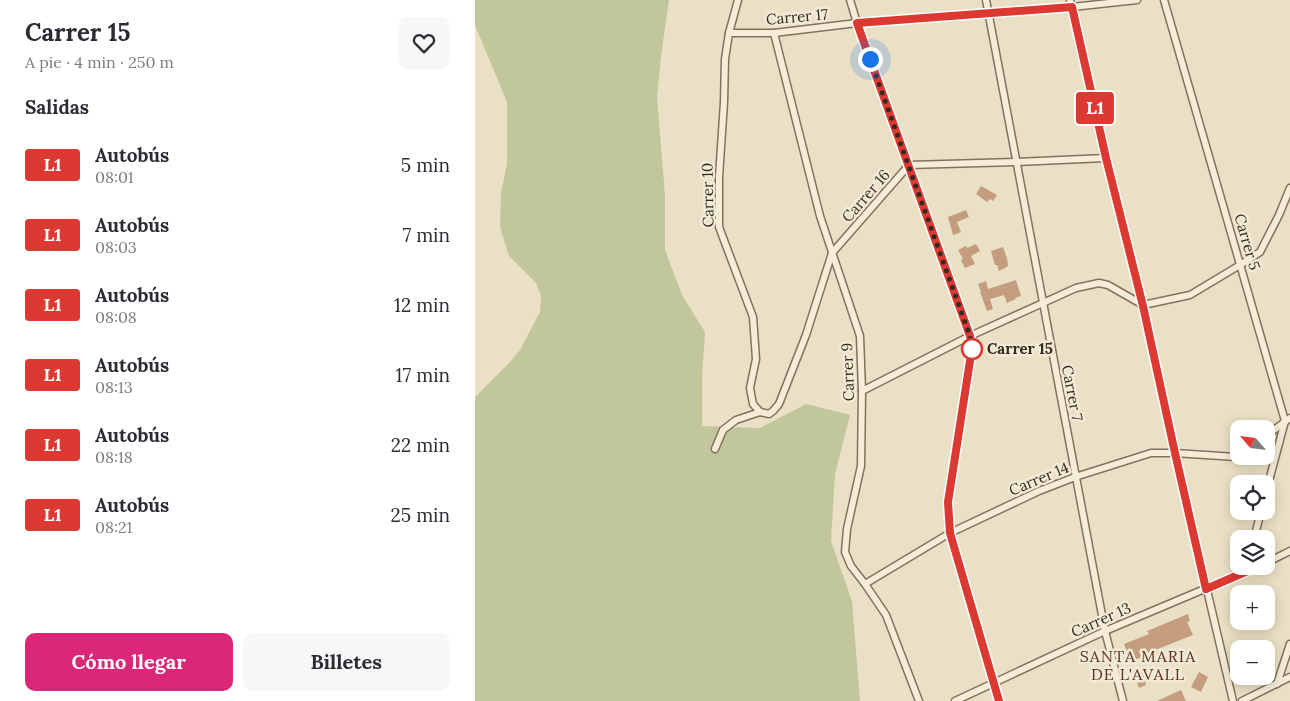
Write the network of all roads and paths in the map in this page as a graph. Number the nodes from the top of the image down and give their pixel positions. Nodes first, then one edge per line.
1 (738, 0) edge
2 (850, 0) edge
3 (986, 0) edge
4 (1137, 0) edge
5 (1164, 0) edge
6 (1071, 4) edge
7 (988, 13) junction
8 (857, 23) junction
9 (729, 33) junction
10 (774, 33) junction
11 (1106, 158) junction
12 (1015, 162) junction
13 (909, 165) junction
14 (1290, 188) edge
15 (832, 253) junction
16 (1241, 265) junction
17 (1043, 304) junction
18 (1143, 306) junction
19 (970, 336) junction
20 (862, 391) junction
21 (759, 412) junction
22 (1288, 419) edge
23 (1275, 429) edge
24 (715, 448) dead end
25 (1175, 453) junction
26 (1230, 457) edge
27 (1271, 475) edge
28 (1075, 477) junction
29 (950, 533) junction
30 (1290, 551) edge
31 (1275, 558) edge
32 (1235, 575) edge
33 (865, 584) junction
34 (1206, 589) junction
35 (1105, 631) junction
36 (1290, 644) edge
37 (1290, 677) edge
38 (994, 683) junction
39 (1277, 684) junction
40 (919, 701) edge
41 (955, 701) edge
42 (999, 701) edge
43 (1123, 701) edge
44 (1233, 701) edge
45 (1242, 701) edge

1 - 9 street, Carrer 10
2 - 8 street
3 - 7 street, Carrer 7
4 - 6 street, Carrer 17
5 - 16 street, Carrer 5
6 - 7 street, Carrer 17
6 - 11 street
7 - 8 street, Carrer 17
7 - 12 street, Carrer 7
8 - 10 street, Carrer 17
8 - 13 street
9 - 10 street, Carrer 17
9 - 21 street, Carrer 10
10 - 15 street, Carrer 9
11 - 12 street, Carrer 16
11 - 18 street
12 - 13 street, Carrer 16
12 - 17 street, Carrer 7
13 - 15 street, Carrer 16
13 - 19 street
14 - 16 street
15 - 20 street, Carrer 9
15 - 21 street, Carrer 16
16 - 18 street
16 - 22 street, Carrer 5
17 - 18 street
17 - 19 street
17 - 28 street, Carrer 7
18 - 25 street
19 - 20 street
19 - 29 street
20 - 33 street, Carrer 9
21 - 24 street
22 - 23 street
22 - 27 street
25 - 26 street, Carrer 14
25 - 28 street, Carrer 14
25 - 34 street
28 - 29 street, Carrer 14
28 - 35 street, Carrer 7
29 - 33 street, Carrer 14
29 - 38 street
30 - 31 street
32 - 34 street, Carrer 13
33 - 40 street, Carrer 9
34 - 35 street, Carrer 13
34 - 44 street
35 - 38 street, Carrer 13
35 - 43 street, Carrer 7
36 - 39 street
37 - 39 street
38 - 41 street, Carrer 13
38 - 42 street
39 - 45 street

